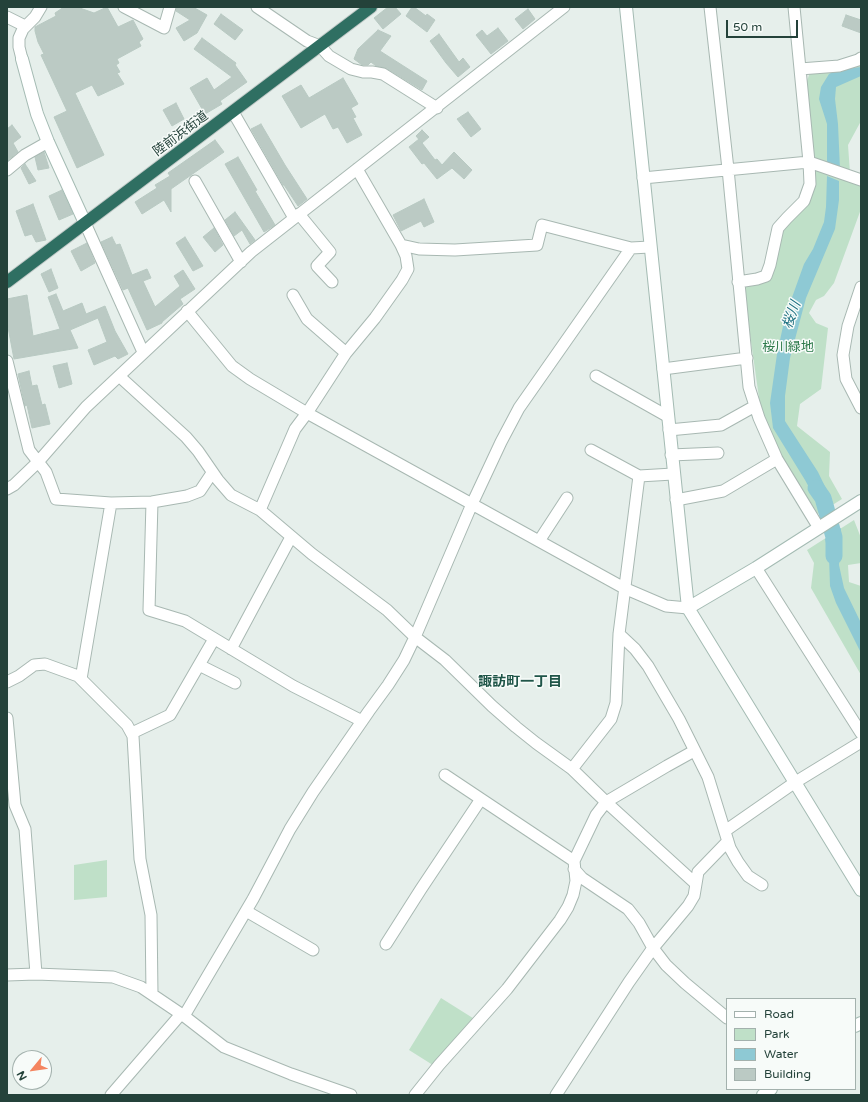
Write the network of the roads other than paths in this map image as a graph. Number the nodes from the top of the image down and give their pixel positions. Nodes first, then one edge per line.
1 (41, 7) edge
2 (124, 7) edge
3 (170, 7) edge
4 (256, 7) edge
5 (371, 7) edge
6 (564, 7) edge
7 (626, 7) edge
8 (710, 7) edge
9 (794, 7) edge
10 (7, 17) edge
11 (25, 26) junction
12 (320, 46) junction
13 (861, 58) edge
14 (22, 59) joint
15 (800, 69) junction
16 (437, 108) junction
17 (233, 112) junction
18 (48, 142) junction
19 (810, 162) junction
20 (357, 169) junction
21 (728, 169) junction
22 (7, 170) edge
23 (643, 178) junction
24 (861, 180) edge
25 (195, 181) dead end
26 (296, 216) junction
27 (85, 223) junction
28 (401, 245) junction
29 (650, 247) junction
30 (631, 248) junction
31 (241, 262) junction
32 (7, 282) edge
33 (332, 282) dead end
34 (738, 282) junction
35 (861, 287) edge
36 (293, 295) dead end
37 (187, 311) junction
38 (143, 352) junction
39 (346, 353) junction
40 (747, 358) junction
41 (7, 361) edge
42 (663, 370) junction
43 (119, 376) junction
44 (596, 376) dead end
45 (755, 406) junction
46 (861, 408) edge
47 (307, 413) junction
48 (667, 416) junction
49 (669, 430) junction
50 (591, 450) dead end
51 (718, 453) dead end
52 (671, 455) junction
53 (777, 459) junction
54 (38, 462) junction
55 (212, 473) junction
56 (673, 474) junction
57 (639, 476) junction
58 (7, 489) edge
59 (567, 498) dead end
60 (676, 500) junction
61 (861, 501) edge
62 (152, 502) junction
63 (111, 503) junction
64 (472, 504) junction
65 (260, 510) junction
66 (820, 527) junction
67 (291, 537) junction
68 (539, 541) junction
69 (756, 568) junction
70 (624, 588) junction
71 (688, 608) junction
72 (619, 634) junction
73 (415, 638) junction
74 (214, 639) junction
75 (230, 649) junction
76 (199, 665) junction
77 (81, 679) junction
78 (7, 682) edge
79 (235, 683) dead end
80 (7, 718) edge
81 (362, 721) junction
82 (132, 733) junction
83 (861, 733) edge
84 (861, 742) edge
85 (694, 751) junction
86 (572, 769) junction
87 (445, 775) dead end
88 (794, 783) junction
89 (481, 799) junction
90 (606, 802) junction
91 (727, 836) junction
92 (574, 865) junction
93 (696, 884) junction
94 (762, 885) dead end
95 (861, 890) edge
96 (246, 911) junction
97 (386, 944) dead end
98 (653, 948) junction
99 (312, 950) dead end
100 (36, 974) junction
101 (7, 975) edge
102 (152, 994) junction
103 (182, 1015) junction
104 (726, 1017) edge
105 (336, 1092) edge
106 (111, 1095) edge
107 (351, 1095) edge
108 (415, 1095) edge
109 (556, 1095) edge

1 - 11 street
2 - 3 street
4 - 12 street
5 - 12 highway, 陸前浜街道
6 - 16 street
7 - 23 street
8 - 21 street
9 - 15 street
10 - 11 street
11 - 14 street
12 - 16 street
12 - 17 highway, 陸前浜街道
13 - 15 street
14 - 18 street
15 - 19 street
16 - 20 street
17 - 26 street
17 - 27 highway, 陸前浜街道
18 - 22 street
18 - 27 street
19 - 21 street
19 - 24 street
19 - 34 street
20 - 26 street
20 - 28 street
21 - 23 street
21 - 34 street
23 - 29 street
25 - 31 street
26 - 31 street
26 - 33 street
27 - 32 highway, 陸前浜街道
27 - 38 street
28 - 30 street
28 - 39 street
29 - 30 street
29 - 42 street
30 - 64 street
31 - 37 street
34 - 40 street
35 - 46 street
36 - 39 street
37 - 38 street
37 - 47 street
38 - 43 street
39 - 47 street
40 - 42 street
40 - 45 street
41 - 54 street
42 - 48 street
43 - 54 street
43 - 55 street
44 - 48 street
45 - 49 street
45 - 53 street
47 - 64 street
47 - 65 street
48 - 49 street
49 - 52 street
50 - 57 street
51 - 52 street
52 - 56 street
53 - 60 street
53 - 66 street
54 - 58 street
54 - 63 street
55 - 62 street
55 - 65 street
56 - 57 street
56 - 60 street
57 - 70 street
59 - 68 street
60 - 71 street
61 - 66 street
62 - 63 street
62 - 74 street
63 - 77 street
64 - 68 street
64 - 73 street
65 - 67 street
66 - 69 street
67 - 73 street
67 - 75 street
68 - 70 street
69 - 71 street
69 - 83 street
70 - 71 street
70 - 72 street
71 - 88 street
72 - 85 street
72 - 86 street
73 - 81 street
73 - 86 street
74 - 75 street
74 - 76 street
75 - 81 street
76 - 79 street
76 - 82 street
77 - 78 street
77 - 82 street
80 - 100 street
81 - 96 street
82 - 102 street
84 - 88 street
85 - 90 street
85 - 91 street
86 - 90 street
87 - 89 street
88 - 91 street
88 - 95 street
89 - 92 street
89 - 97 street
90 - 92 street
90 - 93 street
91 - 93 street
91 - 94 street
92 - 98 street
92 - 108 street
93 - 98 street
96 - 99 street
96 - 103 street
98 - 104 street
98 - 109 street
100 - 101 street
100 - 102 street
102 - 103 street
103 - 105 street
103 - 106 street
105 - 107 street

